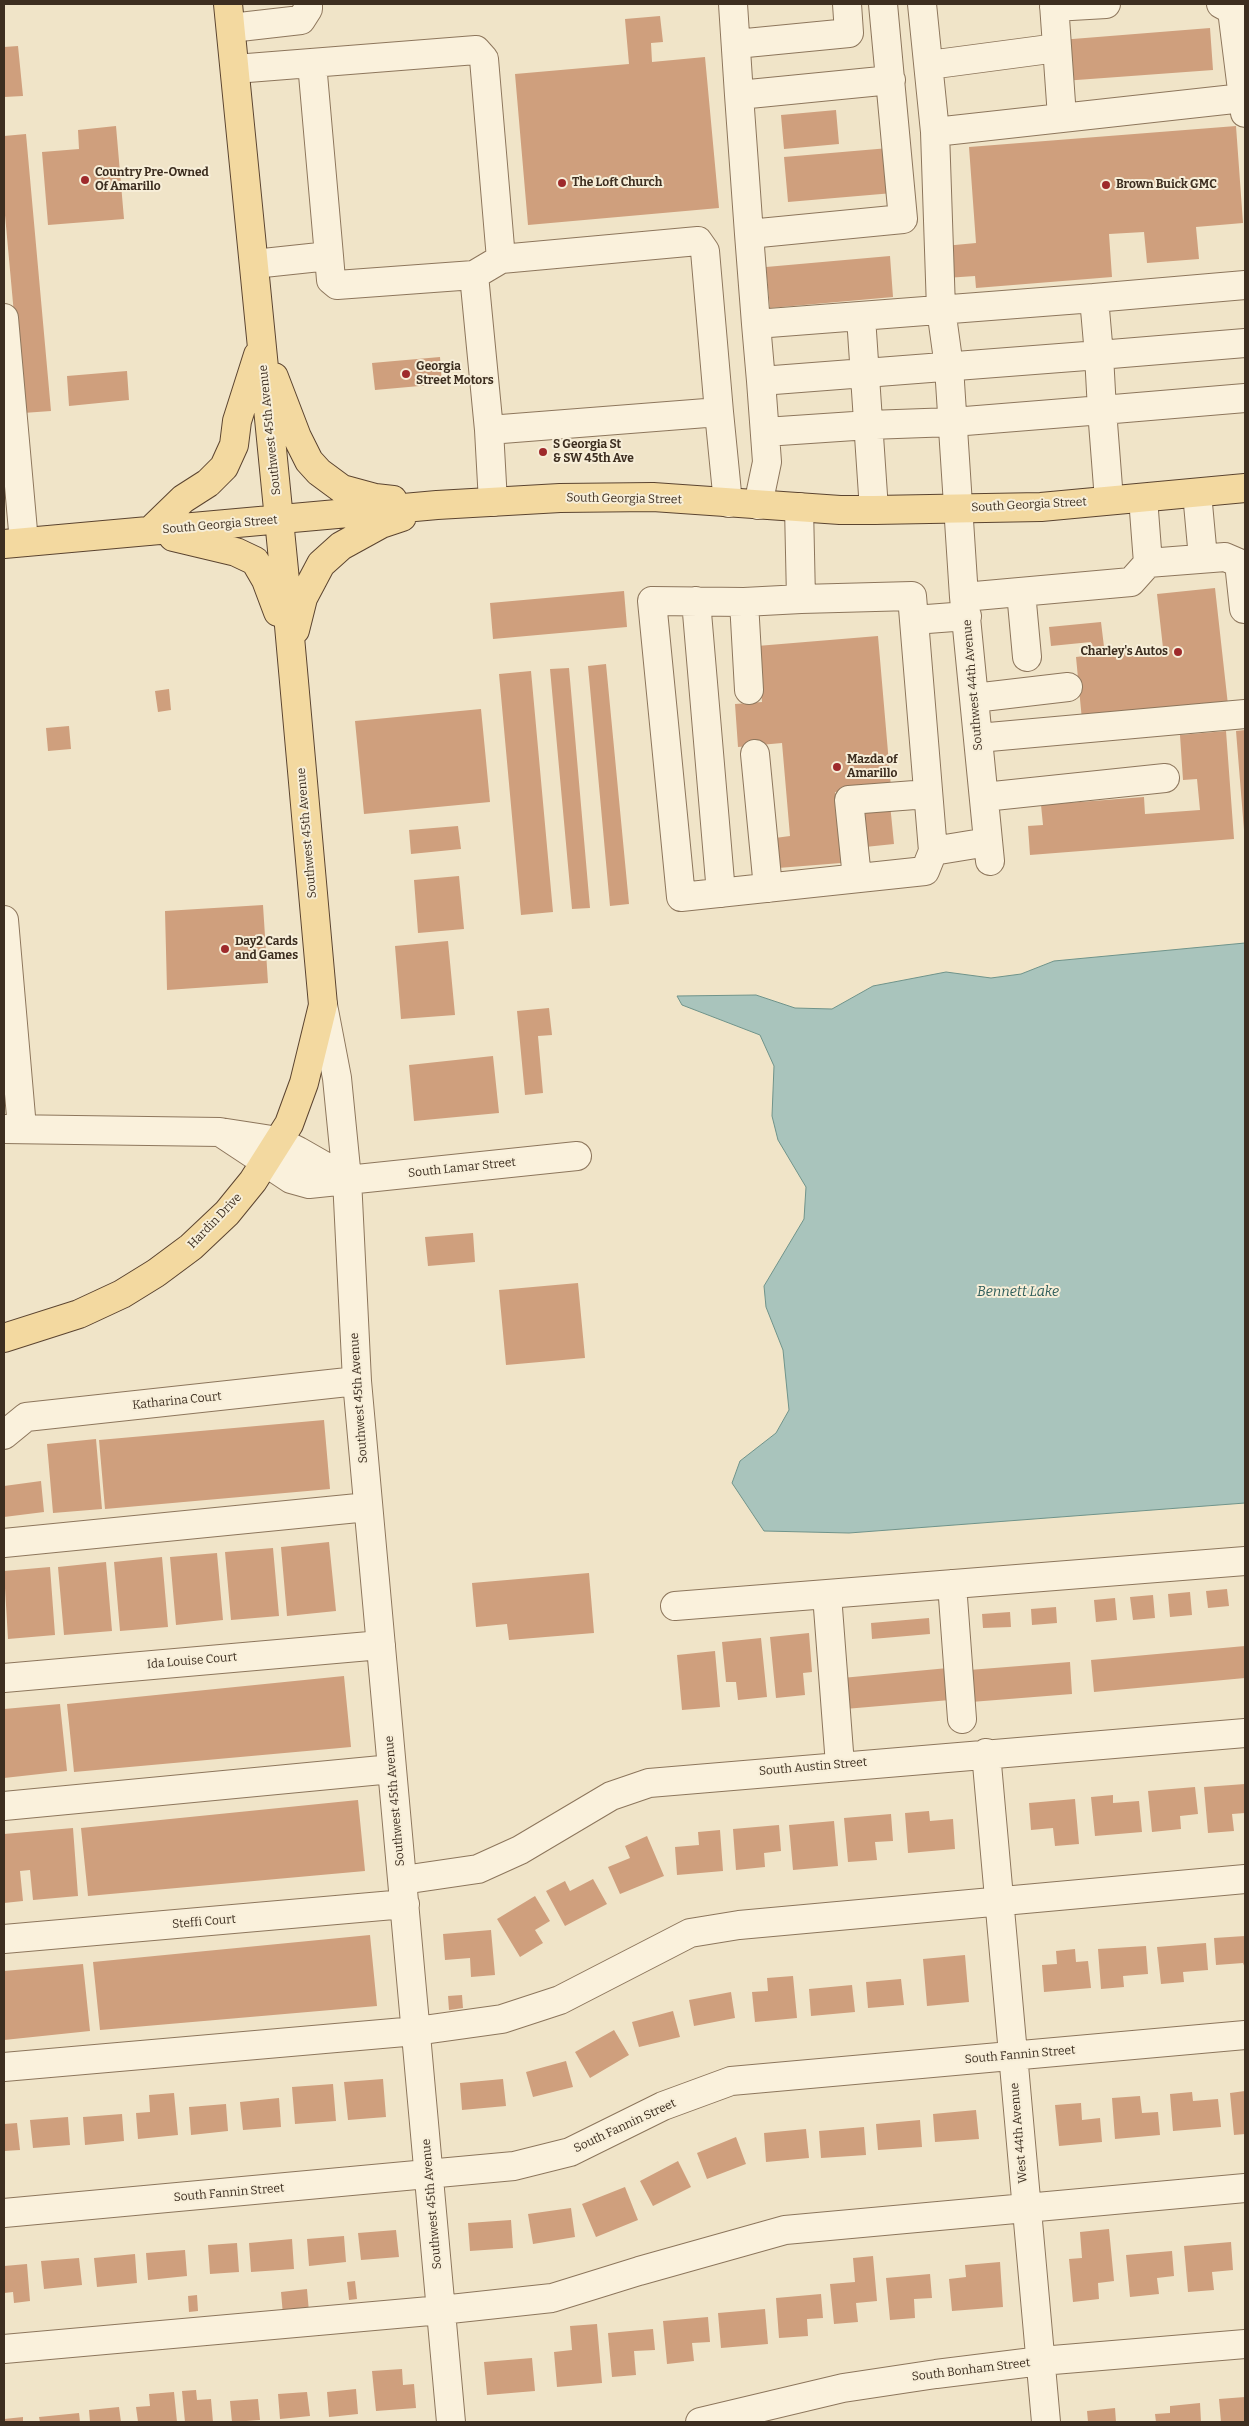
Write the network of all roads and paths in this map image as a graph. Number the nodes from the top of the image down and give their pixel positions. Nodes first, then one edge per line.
1 (308, 4) edge
2 (733, 4) edge
3 (847, 4) edge
4 (883, 4) edge
5 (922, 4) edge
6 (1106, 4) edge
7 (1221, 4) edge
8 (1054, 6) edge
9 (229, 16) edge
10 (736, 44) junction
11 (1057, 48) junction
12 (312, 63) junction
13 (928, 65) junction
14 (235, 69) junction
15 (891, 80) junction
16 (739, 96) junction
17 (1244, 105) edge
18 (1062, 117) junction
19 (935, 132) junction
20 (749, 234) junction
21 (329, 256) junction
22 (501, 259) junction
23 (254, 264) junction
24 (474, 274) junction
25 (1245, 285) edge
26 (1094, 298) junction
27 (941, 309) junction
28 (862, 317) junction
29 (4, 318) edge
30 (756, 324) junction
31 (1245, 343) edge
32 (261, 344) junction
33 (5, 353) edge
34 (1099, 355) junction
35 (949, 367) junction
36 (865, 373) junction
37 (761, 381) junction
38 (1245, 398) edge
39 (1102, 410) junction
40 (719, 412) junction
41 (953, 422) junction
42 (869, 425) junction
43 (489, 430) junction
44 (765, 432) junction
45 (9, 444) edge
46 (1245, 488) edge
47 (1197, 493) junction
48 (1143, 498) junction
49 (1109, 500) junction
50 (493, 502) junction
51 (728, 503) junction
52 (437, 505) junction
53 (758, 505) junction
54 (799, 507) junction
55 (959, 508) junction
56 (874, 510) junction
57 (279, 520) junction
58 (150, 531) junction
59 (14, 543) edge
60 (1203, 558) junction
61 (1148, 563) junction
62 (1021, 592) junction
63 (801, 599) junction
64 (696, 601) junction
65 (744, 602) junction
66 (965, 606) junction
67 (1244, 610) dead end
68 (914, 620) junction
69 (291, 649) junction
70 (1027, 657) dead end
71 (1068, 687) dead end
72 (749, 690) dead end
73 (974, 698) junction
74 (1245, 714) edge
75 (978, 738) junction
76 (755, 754) dead end
77 (1165, 778) dead end
78 (928, 794) junction
79 (984, 797) junction
80 (933, 850) junction
81 (857, 878) junction
82 (768, 888) junction
83 (721, 893) junction
84 (4, 920) edge
85 (323, 1005) junction
86 (13, 1128) edge
87 (271, 1152) junction
88 (577, 1156) dead end
89 (347, 1179) junction
90 (308, 1184) junction
91 (350, 1247) junction
92 (4, 1338) edge
93 (357, 1381) junction
94 (4, 1434) edge
95 (368, 1507) junction
96 (4, 1543) edge
97 (1245, 1561) edge
98 (952, 1584) junction
99 (827, 1594) junction
100 (675, 1606) dead end
101 (381, 1644) junction
102 (4, 1678) edge
103 (962, 1719) dead end
104 (1245, 1732) edge
105 (986, 1753) junction
106 (840, 1765) junction
107 (392, 1769) junction
108 (4, 1806) edge
109 (1245, 1879) edge
110 (404, 1892) junction
111 (999, 1902) junction
112 (4, 1939) edge
113 (416, 2030) junction
114 (1245, 2035) edge
115 (1012, 2056) junction
116 (4, 2067) edge
117 (429, 2175) junction
118 (1245, 2188) edge
119 (1026, 2207) junction
120 (4, 2213) edge
121 (441, 2310) junction
122 (1245, 2344) edge
123 (4, 2349) edge
124 (1041, 2361) junction
125 (451, 2422) edge
126 (700, 2422) edge
127 (1046, 2422) edge

1 - 9 street
2 - 10 street
3 - 10 street
4 - 15 street
5 - 13 street, Southwest 44th Avenue
6 - 8 street
7 - 17 street
8 - 11 street
9 - 14 main road, Southwest 45th Avenue
10 - 16 street
11 - 13 street
11 - 18 street
12 - 14 street
12 - 21 street
12 - 22 street
13 - 19 street, Southwest 44th Avenue
14 - 23 main road, Southwest 45th Avenue
15 - 16 street
15 - 20 street
16 - 20 street
17 - 18 street
18 - 19 street
19 - 27 street, Southwest 44th Avenue
20 - 30 street
21 - 23 street
21 - 24 street
22 - 24 street
22 - 40 street
23 - 32 main road, Southwest 45th Avenue
24 - 43 street
25 - 26 street
26 - 27 street
26 - 34 street
27 - 28 street
27 - 35 street, Southwest 44th Avenue
28 - 30 street
28 - 36 street
29 - 33 street
30 - 37 street
31 - 34 street
32 - 52 main road
32 - 57 main road, Southwest 45th Avenue
32 - 58 main road
33 - 45 street
34 - 35 street
34 - 39 street
35 - 36 street
35 - 41 street, Southwest 44th Avenue
36 - 37 street
36 - 42 street
37 - 44 street
38 - 39 street
39 - 41 street
39 - 49 street
40 - 43 street
40 - 51 street
41 - 42 street
41 - 55 street, Southwest 44th Avenue
42 - 44 street
42 - 56 street
43 - 50 street
44 - 53 street
45 - 59 street
46 - 47 main road, South Georgia Street
47 - 48 main road, South Georgia Street
47 - 60 street
48 - 49 main road, South Georgia Street
48 - 61 street
49 - 55 main road, South Georgia Street
50 - 51 main road, South Georgia Street
50 - 52 main road, South Georgia Street
51 - 53 main road, South Georgia Street
52 - 57 main road, South Georgia Street
52 - 69 main road
53 - 54 main road, South Georgia Street
54 - 56 main road, South Georgia Street
54 - 63 street
55 - 56 main road, South Georgia Street
55 - 66 street, Southwest 44th Avenue
57 - 58 main road, South Georgia Street
57 - 69 main road, Southwest 45th Avenue
58 - 59 main road, South Georgia Street
58 - 69 main road
60 - 61 street
60 - 67 street
61 - 62 street
62 - 66 street
62 - 70 street
63 - 65 street
63 - 68 street
64 - 65 street
64 - 83 street
64 - 83 street
65 - 72 street
66 - 68 street
66 - 73 street, Southwest 44th Avenue
68 - 78 street
69 - 85 main road, Southwest 45th Avenue
71 - 73 street
73 - 75 street, Southwest 44th Avenue
74 - 75 street
75 - 79 street, Southwest 44th Avenue
76 - 82 street
77 - 79 street
78 - 80 street
78 - 81 street
79 - 80 street, Southwest 44th Avenue
80 - 81 street
81 - 82 street
82 - 83 street
84 - 86 street
85 - 87 main road, Hardin Drive
85 - 89 street, Southwest 45th Avenue
86 - 87 street
87 - 89 street
87 - 90 street
87 - 92 main road, Hardin Drive
88 - 89 street, South Lamar Street
89 - 90 street, South Lamar Street
89 - 91 street, Southwest 45th Avenue
90 - 91 street
91 - 93 street, Southwest 45th Avenue
93 - 94 street, Katharina Court
93 - 95 street, Southwest 45th Avenue
95 - 96 street
95 - 101 street, Southwest 45th Avenue
97 - 98 street
98 - 99 street
98 - 103 street
99 - 100 street
99 - 106 street
101 - 102 street, Ida Louise Court
101 - 107 street, Southwest 45th Avenue
104 - 105 street, South Austin Street
105 - 106 street, South Austin Street
105 - 111 street, West 44th Avenue
106 - 110 street, South Austin Street
107 - 108 street
107 - 110 street, Southwest 45th Avenue
109 - 111 street
110 - 112 street, Steffi Court
110 - 113 street, Southwest 45th Avenue
111 - 113 street
111 - 115 street, West 44th Avenue
113 - 116 street
113 - 117 street, Southwest 45th Avenue
114 - 115 street, South Fannin Street
115 - 117 street, South Fannin Street
115 - 119 street, West 44th Avenue
117 - 120 street, South Fannin Street
117 - 121 street, Southwest 45th Avenue
118 - 119 street
119 - 121 street
119 - 124 street, West 44th Avenue
121 - 123 street
121 - 125 street, Southwest 45th Avenue
122 - 124 street, South Bonham Street
124 - 126 street, South Bonham Street
124 - 127 street, West 44th Avenue

